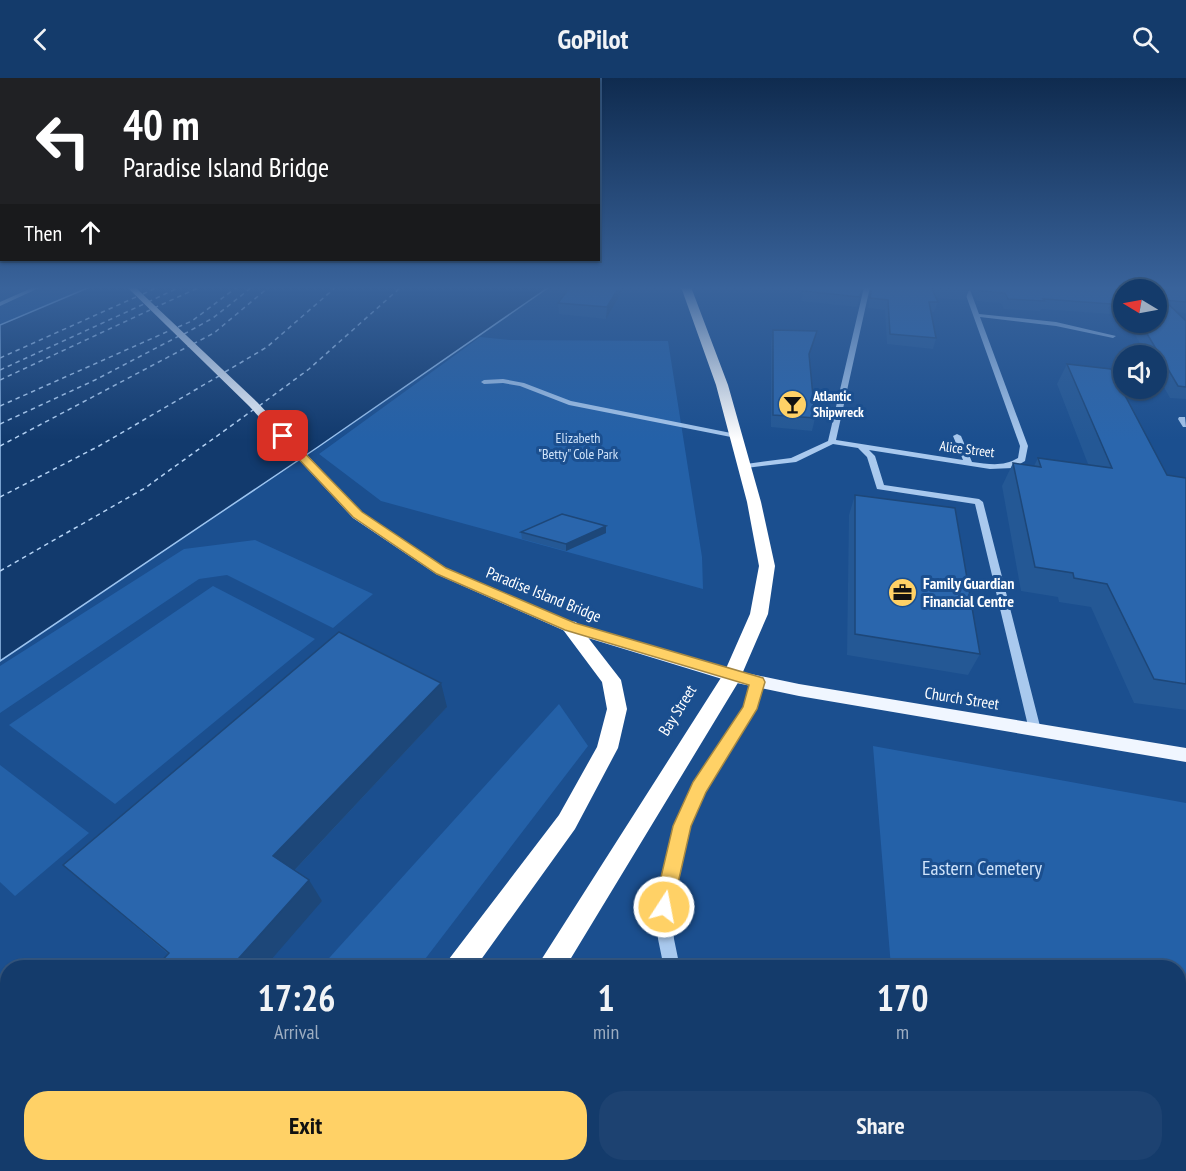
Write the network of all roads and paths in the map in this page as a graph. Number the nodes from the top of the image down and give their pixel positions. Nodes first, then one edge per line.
1 (184, 338) edge
2 (705, 338) edge
3 (855, 338) edge
4 (984, 338) edge
5 (484, 382) dead end
6 (736, 436) junction
7 (957, 436) dead end
8 (832, 442) junction
9 (861, 447) junction
10 (969, 464) junction
11 (746, 466) junction
12 (570, 627) junction
13 (732, 676) junction
14 (758, 682) junction
15 (1035, 730) junction
16 (1186, 755) edge
17 (464, 960) edge
18 (554, 960) edge
19 (670, 960) edge

1 - 12 main road, Paradise Island Bridge
2 - 6 highway, Bay Street
3 - 8 street
4 - 10 street, Alice Street
5 - 6 street
6 - 11 highway, Bay Street
7 - 10 street
8 - 9 street, Alice Street
8 - 11 street
9 - 10 street, Alice Street
9 - 15 street
11 - 13 highway, Bay Street
12 - 13 main road, Paradise Island Bridge
12 - 17 highway
13 - 14 main road, Church Street
13 - 18 highway, Bay Street
14 - 15 main road, Church Street
14 - 19 street
15 - 16 main road, Church Street

